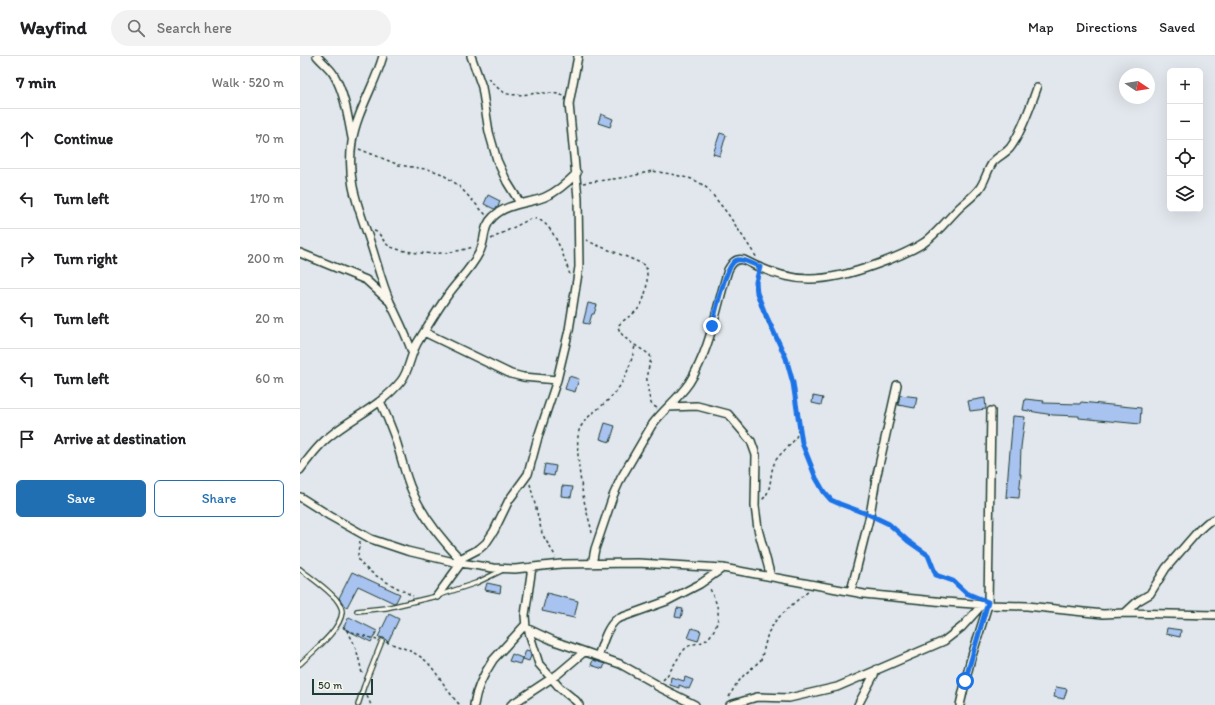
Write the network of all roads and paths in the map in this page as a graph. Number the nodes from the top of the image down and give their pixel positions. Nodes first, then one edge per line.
1 (318, 56) edge
2 (383, 56) edge
3 (471, 56) edge
4 (578, 56) edge
5 (477, 73) junction
6 (1037, 88) dead end
7 (570, 100) junction
8 (352, 143) junction
9 (577, 173) junction
10 (577, 184) junction
11 (520, 203) junction
12 (491, 219) junction
13 (367, 231) junction
14 (580, 236) junction
15 (483, 243) junction
16 (300, 253) edge
17 (760, 267) junction
18 (570, 276) dead end
19 (390, 302) junction
20 (424, 332) junction
21 (635, 346) junction
22 (412, 352) junction
23 (557, 380) junction
24 (897, 386) dead end
25 (380, 401) junction
26 (666, 409) junction
27 (991, 411) dead end
28 (799, 422) junction
29 (300, 470) edge
30 (528, 474) junction
31 (300, 497) edge
32 (755, 506) junction
33 (870, 515) junction
34 (1215, 519) edge
35 (362, 534) junction
36 (595, 549) junction
37 (458, 561) junction
38 (561, 564) junction
39 (592, 564) junction
40 (532, 567) junction
41 (723, 568) junction
42 (300, 569) edge
43 (506, 569) junction
44 (771, 577) junction
45 (705, 580) junction
46 (817, 585) junction
47 (851, 591) junction
48 (437, 596) junction
49 (973, 596) dead end
50 (420, 599) junction
51 (985, 605) junction
52 (357, 611) dead end
53 (1125, 613) junction
54 (1215, 615) edge
55 (340, 622) junction
56 (527, 627) junction
57 (346, 630) junction
58 (382, 641) junction
59 (584, 652) junction
60 (598, 656) junction
61 (300, 664) edge
62 (877, 669) junction
63 (552, 679) junction
64 (364, 686) junction
65 (657, 686) junction
66 (729, 703) edge
67 (358, 705) edge
68 (371, 705) edge
69 (460, 705) edge
70 (474, 705) edge
71 (512, 705) edge
72 (579, 705) edge
73 (695, 705) edge
74 (858, 705) edge
75 (960, 705) edge

1 - 8 street
2 - 8 street
3 - 5 street
4 - 7 street
5 - 7 path
5 - 11 street
6 - 17 street
7 - 9 street
8 - 12 path
8 - 13 street
9 - 10 street
9 - 11 street
10 - 14 street
10 - 17 path
11 - 12 street
12 - 15 street
13 - 15 path
13 - 19 street
14 - 21 path
14 - 23 street
15 - 18 path
15 - 20 street
16 - 19 street
17 - 26 street
17 - 28 path
19 - 22 street
20 - 22 street
20 - 23 street
21 - 26 path
21 - 36 path
22 - 25 street
23 - 30 street
24 - 33 street
25 - 29 street
25 - 37 street
26 - 32 street
26 - 36 street
27 - 51 street
28 - 32 path
28 - 33 path
30 - 37 street
30 - 38 path
31 - 35 street
32 - 44 street
33 - 47 street
33 - 49 path
34 - 53 street
35 - 37 street
35 - 50 path
36 - 39 street
37 - 43 street
37 - 48 street
38 - 39 street
38 - 40 street
39 - 41 street
40 - 43 street
40 - 56 street
41 - 44 street
41 - 45 street
42 - 55 lane
43 - 48 lane
44 - 46 street
45 - 60 street
45 - 65 path
46 - 47 street
46 - 66 path
47 - 51 street
48 - 50 lane
50 - 52 lane
51 - 53 street
51 - 62 street
51 - 75 street
53 - 54 street
55 - 57 path
55 - 61 lane
56 - 59 street
56 - 63 street
56 - 70 street
57 - 58 path
57 - 64 path
58 - 64 lane
58 - 69 path
59 - 60 street
59 - 63 street
60 - 65 street
62 - 66 street
62 - 74 street
63 - 71 street
63 - 72 street
64 - 67 lane
64 - 68 path
65 - 73 street

